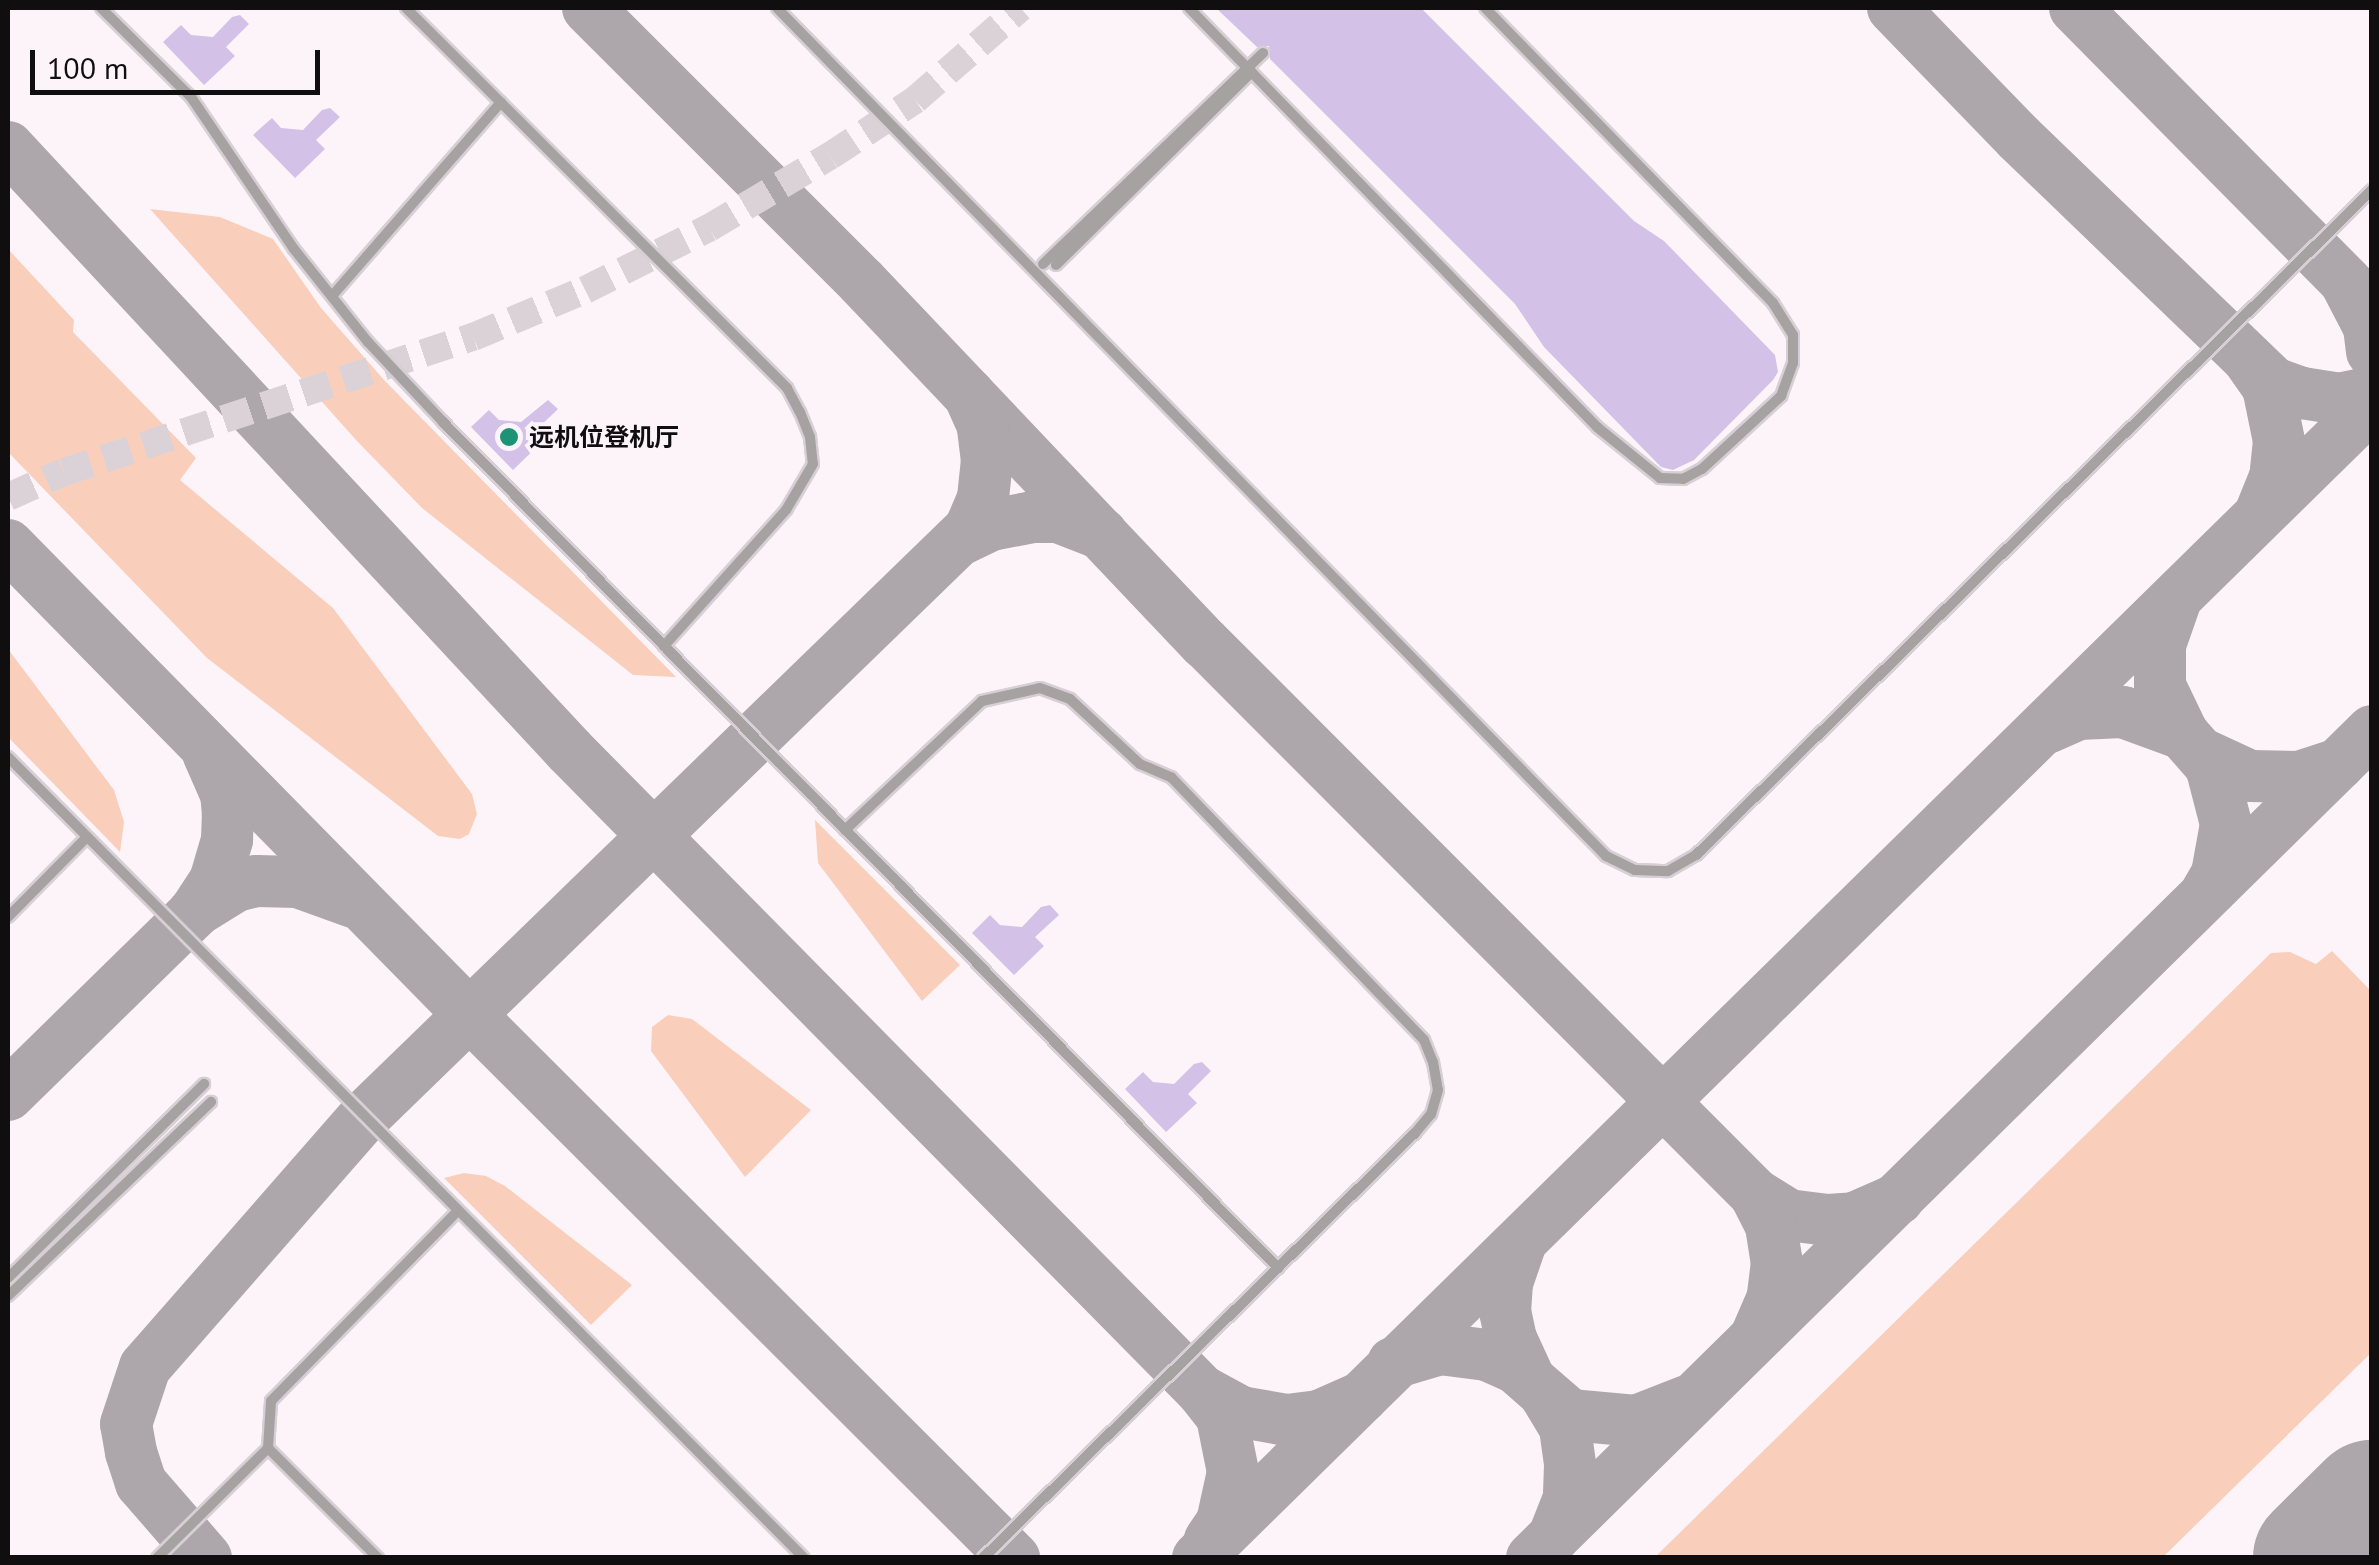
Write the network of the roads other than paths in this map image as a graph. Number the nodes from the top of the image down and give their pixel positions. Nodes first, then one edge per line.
1 (102, 8) edge
2 (406, 8) edge
3 (777, 8) edge
4 (1189, 8) edge
5 (1485, 8) edge
6 (1263, 52) dead end
7 (1249, 69) junction
8 (501, 102) junction
9 (2372, 190) edge
10 (1043, 264) dead end
11 (1056, 265) dead end
12 (332, 296) junction
13 (664, 646) junction
14 (8, 757) edge
15 (845, 830) junction
16 (86, 838) junction
17 (8, 917) edge
18 (204, 1084) dead end
19 (211, 1102) dead end
20 (458, 1211) junction
21 (1278, 1268) junction
22 (8, 1278) edge
23 (8, 1296) edge
24 (268, 1448) junction
25 (157, 1558) edge
26 (378, 1558) edge
27 (804, 1558) edge
28 (983, 1558) edge

1 - 12 lane
2 - 8 lane
3 - 9 lane
4 - 7 lane
5 - 7 lane
6 - 7 lane
7 - 10 lane
7 - 11 lane
8 - 12 lane
8 - 13 lane
12 - 13 lane
13 - 15 lane
14 - 16 lane
15 - 21 lane
15 - 21 lane
16 - 17 lane
16 - 20 lane
18 - 22 lane
19 - 23 lane
20 - 24 lane
20 - 27 lane
21 - 28 lane
24 - 25 lane
24 - 26 lane

